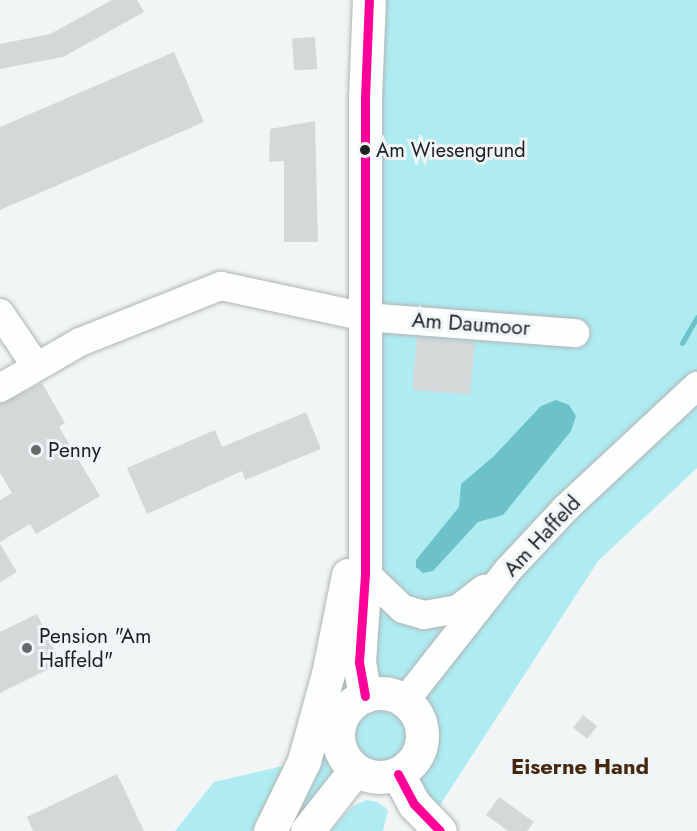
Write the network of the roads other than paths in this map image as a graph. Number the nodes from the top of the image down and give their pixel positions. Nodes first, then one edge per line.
1 (369, 0) edge
2 (0, 313) edge
3 (366, 317) junction
4 (575, 333) dead end
5 (36, 366) junction
6 (697, 386) edge
7 (0, 388) edge
8 (362, 521) junction
9 (509, 569) junction
10 (365, 573) junction
11 (365, 696) junction
12 (405, 701) junction
13 (355, 770) junction
14 (398, 774) junction
15 (270, 831) edge
16 (307, 831) edge
17 (440, 831) edge

1 - 3 main road
2 - 5 street
3 - 4 street, Am Daumoor
3 - 5 street
3 - 8 main road
5 - 7 street
6 - 9 street, Am Haffeld
8 - 10 main road
8 - 15 main road
9 - 10 street
9 - 12 street, Am Haffeld
10 - 11 main road
11 - 12 main road
11 - 13 main road
12 - 14 main road
13 - 14 main road
13 - 16 main road
14 - 17 main road

